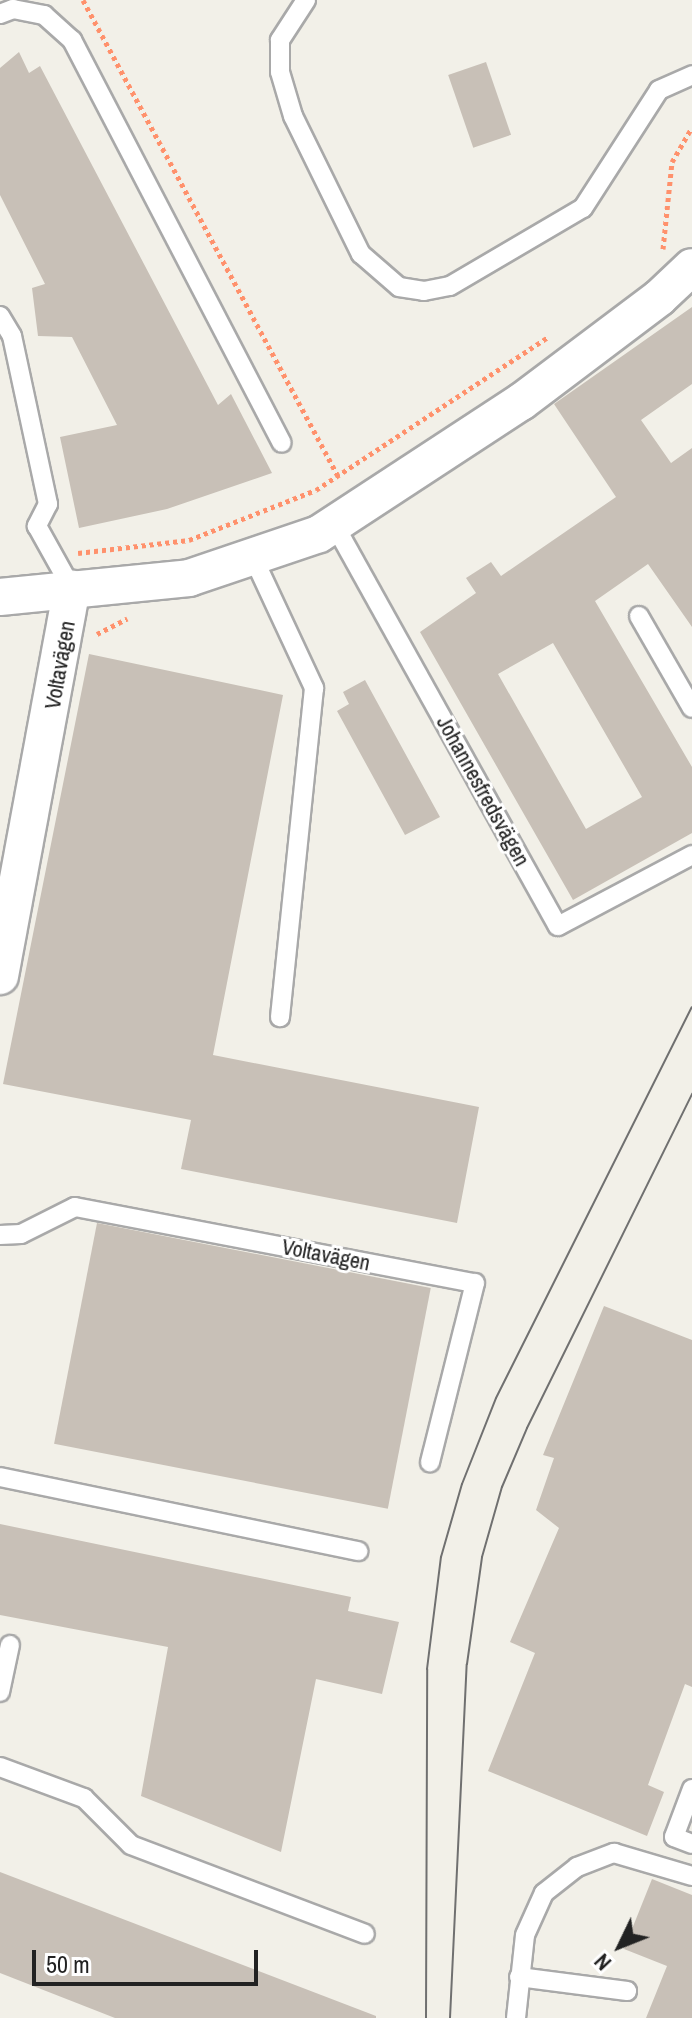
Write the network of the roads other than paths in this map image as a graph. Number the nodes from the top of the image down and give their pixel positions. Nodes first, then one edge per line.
1 (306, 0) edge
2 (0, 14) edge
3 (692, 75) edge
4 (692, 267) edge
5 (0, 316) edge
6 (282, 443) dead end
7 (334, 524) junction
8 (253, 557) junction
9 (72, 589) junction
10 (0, 597) edge
11 (639, 616) dead end
12 (692, 708) edge
13 (692, 855) edge
14 (0, 976) edge
15 (280, 1017) dead end
16 (0, 1235) edge
17 (430, 1462) dead end
18 (0, 1477) edge
19 (358, 1551) dead end
20 (10, 1645) dead end
21 (0, 1692) edge
22 (0, 1767) edge
23 (692, 1789) edge
24 (692, 1844) edge
25 (692, 1876) edge
26 (365, 1934) dead end
27 (519, 1977) junction
28 (627, 1991) dead end
29 (516, 2018) edge

1 - 3 lane
2 - 6 lane
4 - 7 street
5 - 9 lane
7 - 8 street
7 - 13 lane, Johannesfredsvägen
8 - 9 street
8 - 15 lane
9 - 10 street
9 - 14 street, Voltavägen
11 - 12 lane
16 - 17 lane, Voltavägen
18 - 19 lane
20 - 21 lane
22 - 26 lane
23 - 24 lane
25 - 27 lane
27 - 28 lane
27 - 29 lane

